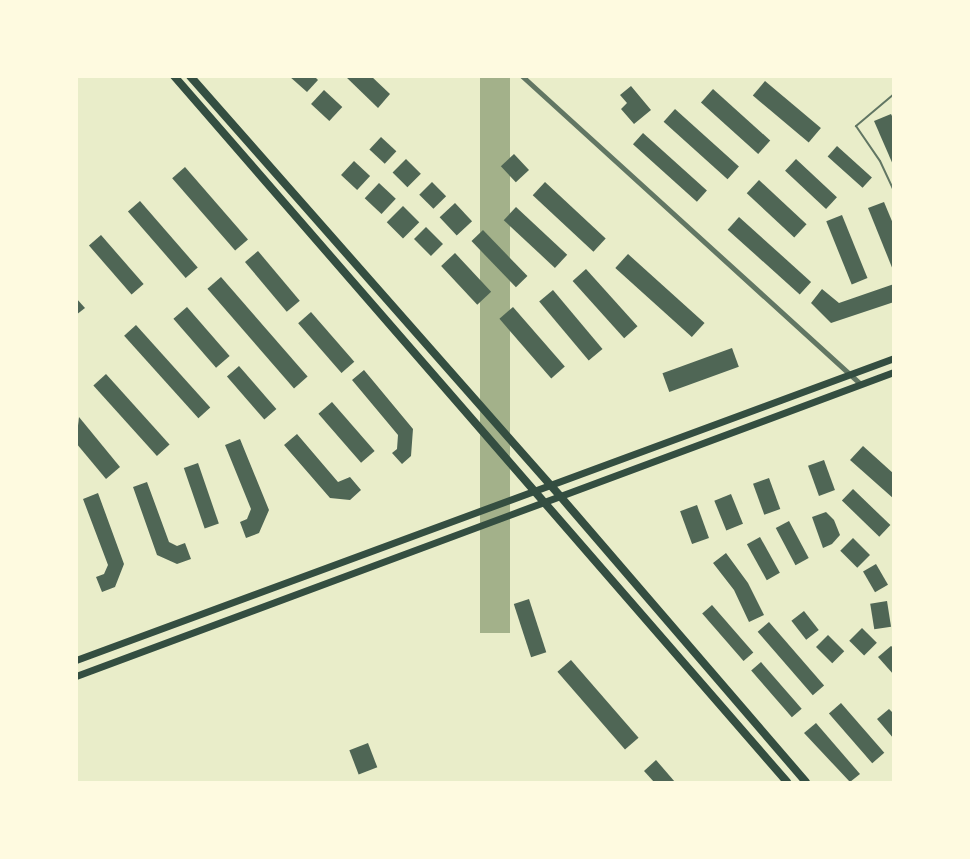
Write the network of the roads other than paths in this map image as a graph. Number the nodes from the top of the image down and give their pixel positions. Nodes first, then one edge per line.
1 (174, 76) edge
2 (190, 76) edge
3 (522, 76) edge
4 (894, 94) edge
5 (894, 190) edge
6 (894, 358) edge
7 (894, 372) edge
8 (859, 384) junction
9 (550, 485) junction
10 (536, 490) junction
11 (560, 496) junction
12 (545, 502) junction
13 (76, 660) edge
14 (76, 676) edge
15 (787, 783) edge
16 (806, 783) edge

1 - 10 main road
2 - 9 main road
3 - 8 street
4 - 5 lane
6 - 9 main road
7 - 8 main road
8 - 11 main road
9 - 10 main road
9 - 11 main road
10 - 12 main road
10 - 13 main road
11 - 12 main road
11 - 16 main road
12 - 14 main road
12 - 15 main road

